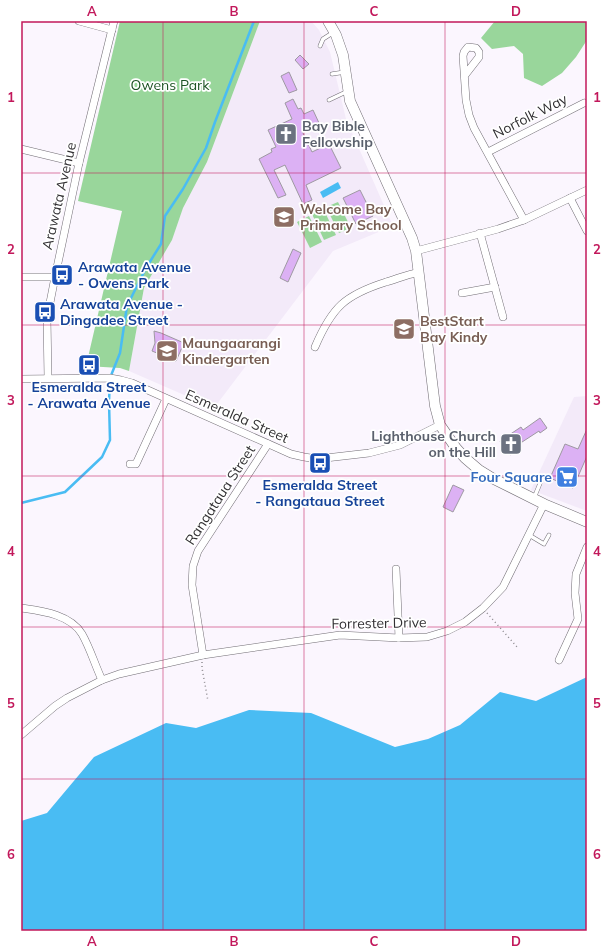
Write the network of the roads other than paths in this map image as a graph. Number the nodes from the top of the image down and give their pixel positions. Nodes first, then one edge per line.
1 (79, 21) edge
2 (114, 21) edge
3 (328, 21) edge
4 (112, 30) junction
5 (334, 32) junction
6 (320, 46) dead end
7 (346, 72) junction
8 (332, 74) dead end
9 (465, 75) dead end
10 (349, 91) junction
11 (329, 100) dead end
12 (584, 103) dead end
13 (21, 149) edge
14 (488, 152) junction
15 (79, 163) junction
16 (587, 190) edge
17 (570, 198) junction
18 (524, 220) junction
19 (587, 231) edge
20 (480, 233) junction
21 (416, 251) junction
22 (418, 273) junction
23 (54, 276) junction
24 (21, 277) edge
25 (495, 287) junction
26 (462, 294) dead end
27 (503, 317) dead end
28 (315, 347) dead end
29 (48, 378) junction
30 (21, 379) edge
31 (166, 399) junction
32 (440, 425) junction
33 (268, 444) junction
34 (130, 464) dead end
35 (541, 481) dead end
36 (533, 498) junction
37 (544, 504) junction
38 (587, 522) edge
39 (529, 535) junction
40 (549, 535) dead end
41 (587, 547) edge
42 (396, 569) dead end
43 (21, 608) edge
44 (399, 638) junction
45 (203, 655) junction
46 (559, 660) dead end
47 (102, 680) junction
48 (21, 735) edge

1 - 4 street
2 - 4 street, Arawata Avenue
3 - 5 main road
4 - 15 street, Arawata Avenue
5 - 6 lane
5 - 7 main road
7 - 8 lane
7 - 10 main road
9 - 14 street
10 - 11 lane
10 - 21 main road
12 - 14 street, Norfolk Way
13 - 15 street
14 - 18 street
15 - 23 street, Arawata Avenue
16 - 17 street
17 - 18 street
17 - 19 street
18 - 20 street
20 - 21 street
20 - 25 street
21 - 22 main road
22 - 28 street
22 - 32 main road
23 - 24 street
23 - 29 street, Arawata Avenue
25 - 26 street
25 - 27 street
29 - 30 street, Esmeralda Street
29 - 31 street, Esmeralda Street
31 - 33 street, Esmeralda Street
31 - 34 street
32 - 33 street, Esmeralda Street
32 - 36 main road
33 - 45 street, Rangataua Street
35 - 36 lane
36 - 37 main road
37 - 38 main road
37 - 39 street, Forrester Drive
39 - 40 lane
39 - 44 street, Forrester Drive
41 - 46 street
42 - 44 street
43 - 47 street
44 - 45 street, Forrester Drive
45 - 47 street, Forrester Drive
47 - 48 street, Forrester Drive

